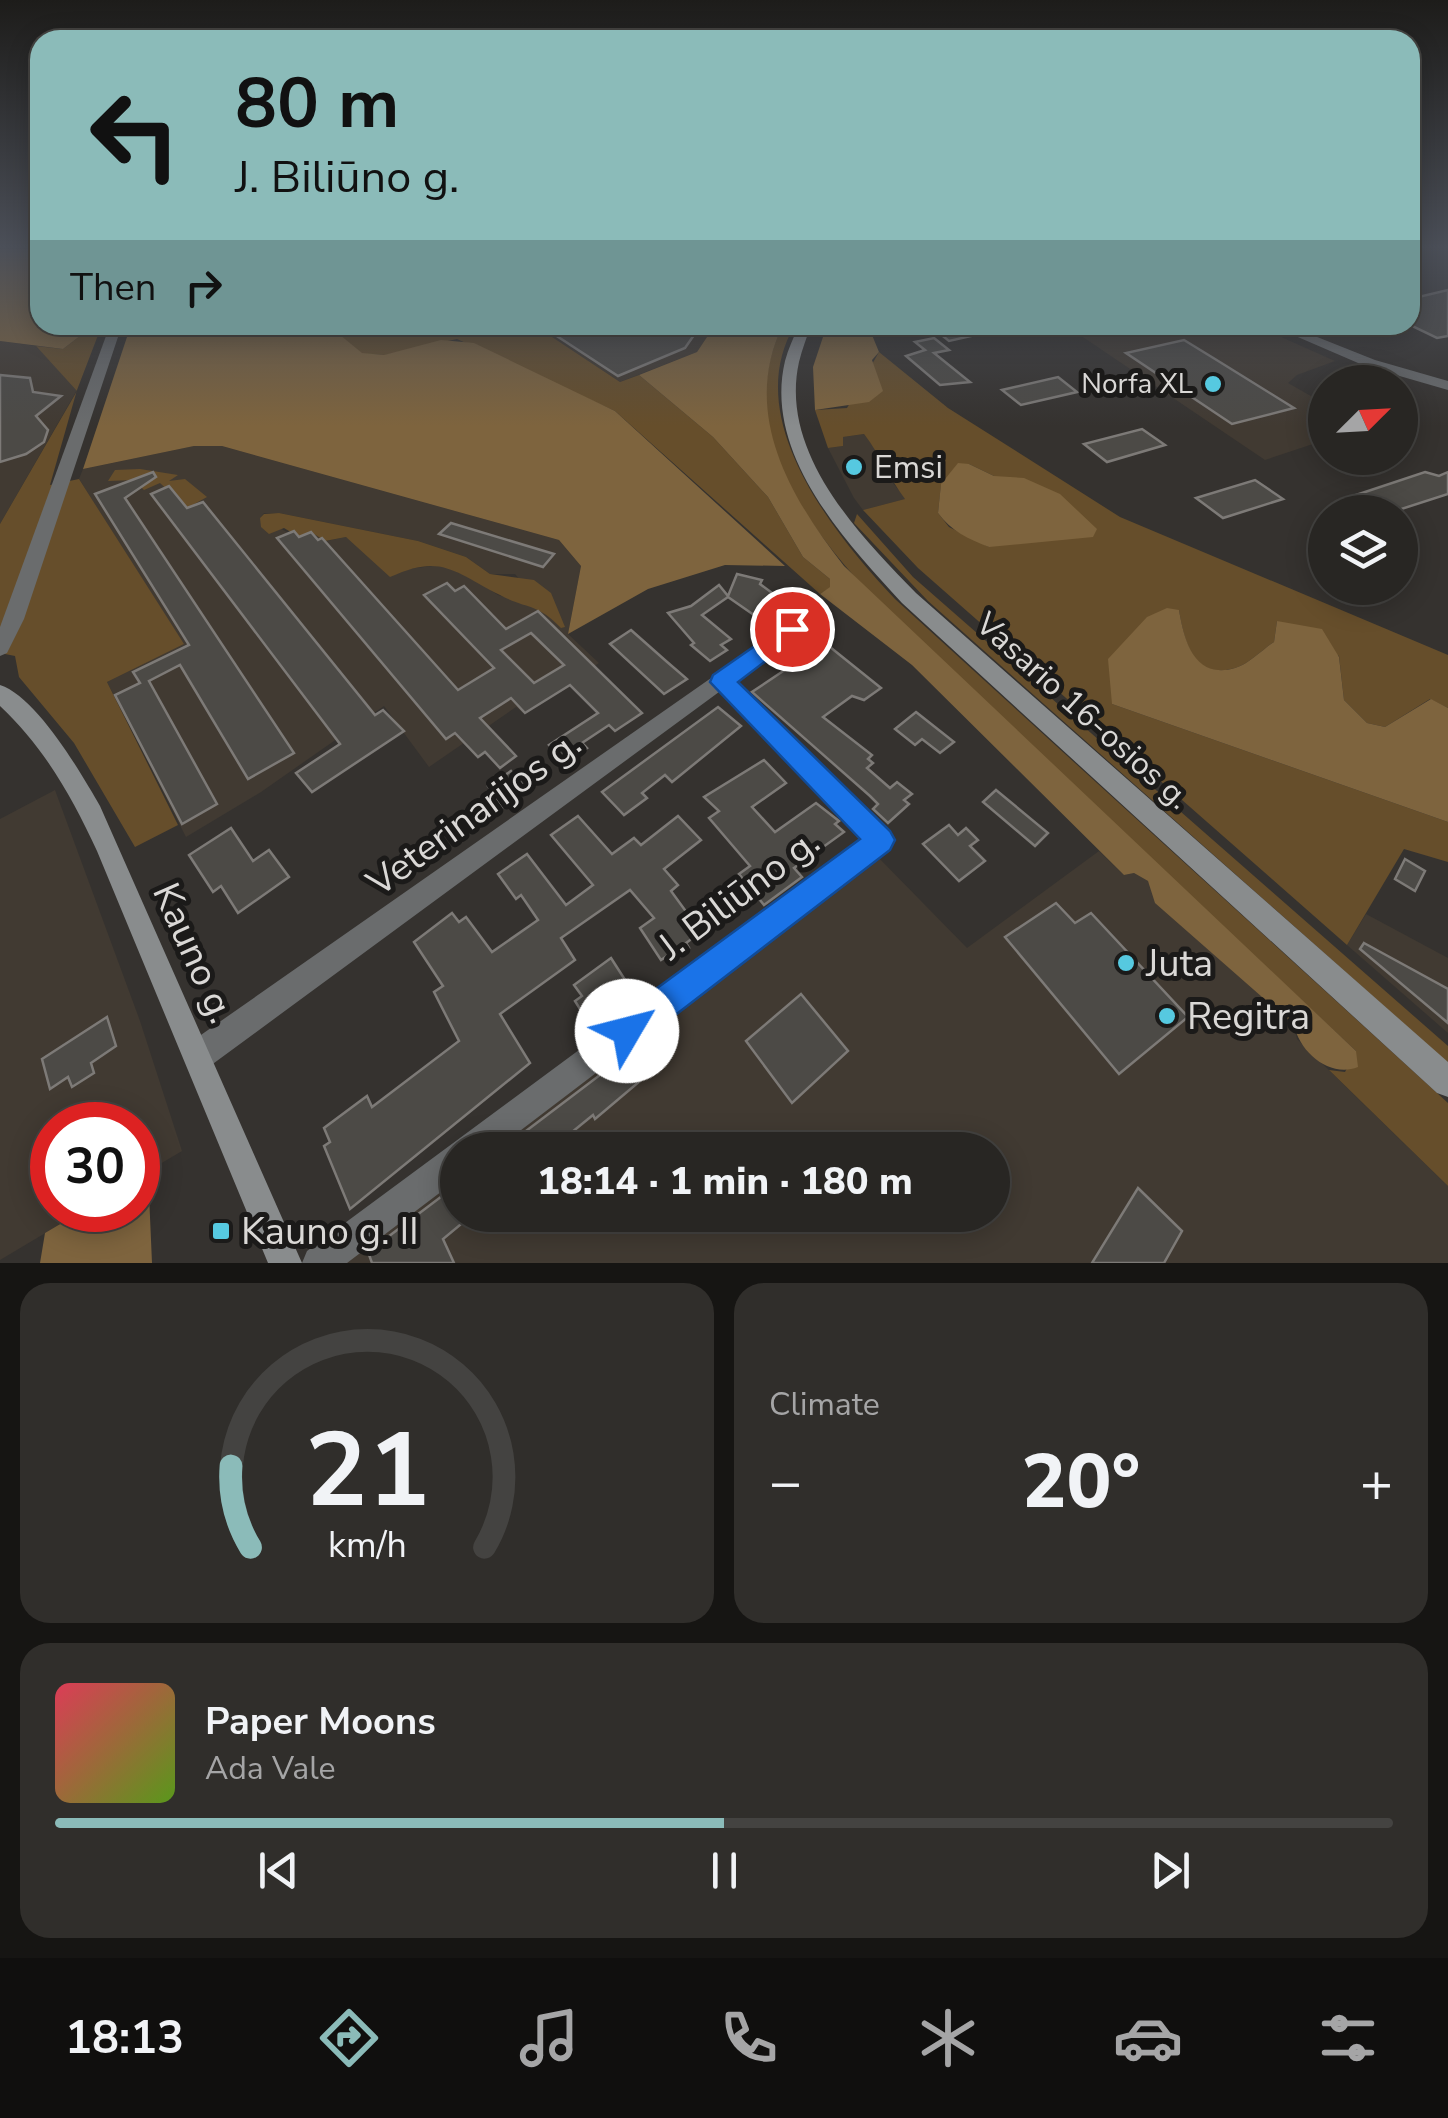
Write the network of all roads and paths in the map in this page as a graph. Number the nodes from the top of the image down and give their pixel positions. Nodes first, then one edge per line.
1 (113, 335) edge
2 (801, 335) edge
3 (1301, 335) edge
4 (1448, 386) edge
5 (792, 629) dead end
6 (0, 648) edge
7 (722, 682) junction
8 (0, 693) edge
9 (198, 1055) junction
10 (1448, 1082) edge
11 (493, 1132) edge
12 (440, 1172) edge
13 (285, 1263) edge
14 (319, 1263) edge

1 - 6 street
2 - 10 main road, Vasario 16-osios g.
3 - 4 street
5 - 7 street, Veterinarijos g.
7 - 9 street, Veterinarijos g.
7 - 11 street, J. Biliūno g.
8 - 9 main road, Kauno g.
9 - 13 main road, Kauno g.
12 - 14 street

